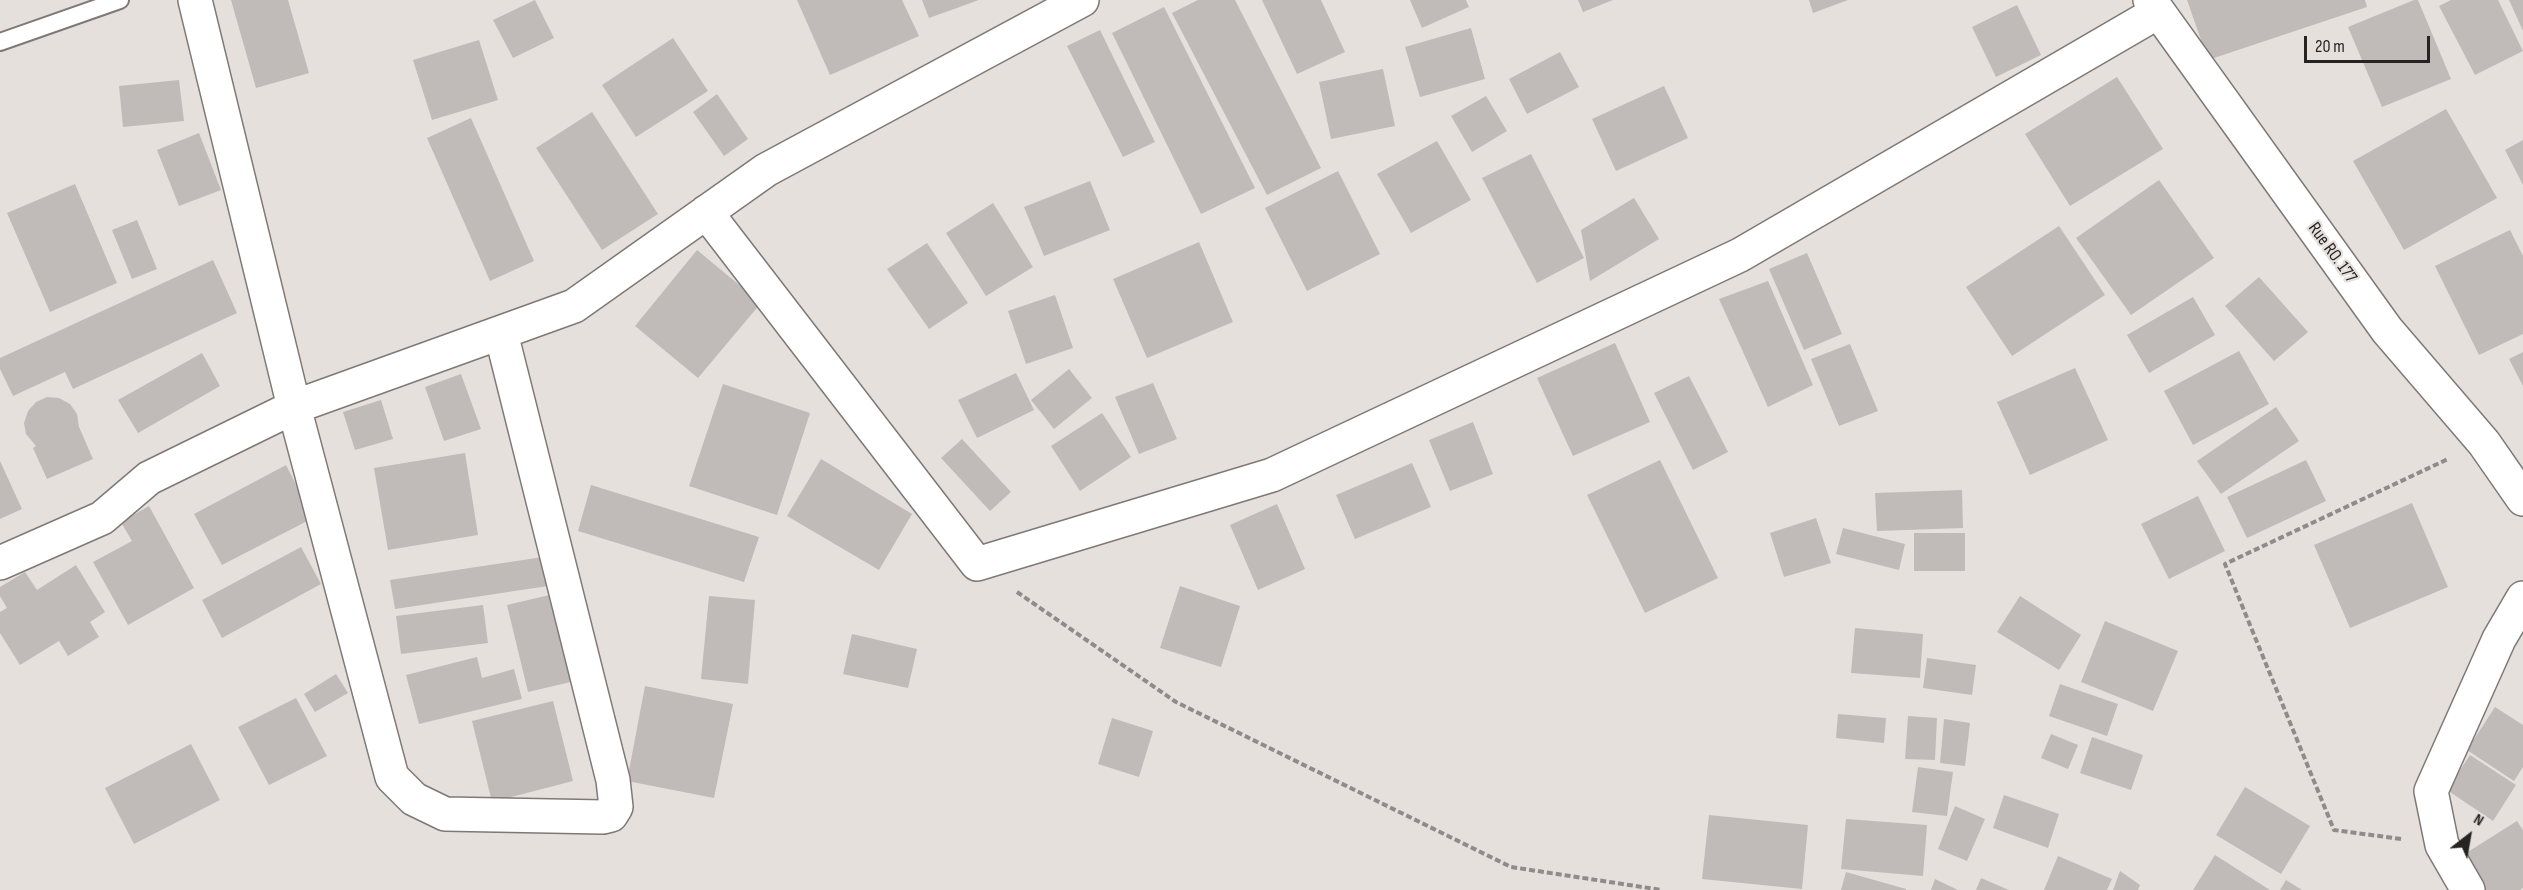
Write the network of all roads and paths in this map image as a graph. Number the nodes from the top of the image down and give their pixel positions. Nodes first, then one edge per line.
1 (120, 0) edge
2 (195, 0) edge
3 (1079, 1) edge
4 (2154, 6) edge
5 (0, 42) edge
6 (706, 212) junction
7 (501, 333) junction
8 (294, 407) junction
9 (2484, 442) junction
10 (2523, 500) edge
11 (0, 563) edge
12 (977, 564) junction
13 (2523, 598) edge
14 (2442, 845) junction
15 (1662, 890) edge
16 (2468, 890) edge

1 - 5 lane
2 - 8 street
3 - 6 street
4 - 9 street, Rue RO. 177
4 - 12 street
6 - 7 street
6 - 12 street
7 - 8 street
7 - 8 street
8 - 11 street
9 - 10 street, Rue RO. 177
9 - 14 path
12 - 15 path
13 - 14 street
14 - 16 street

